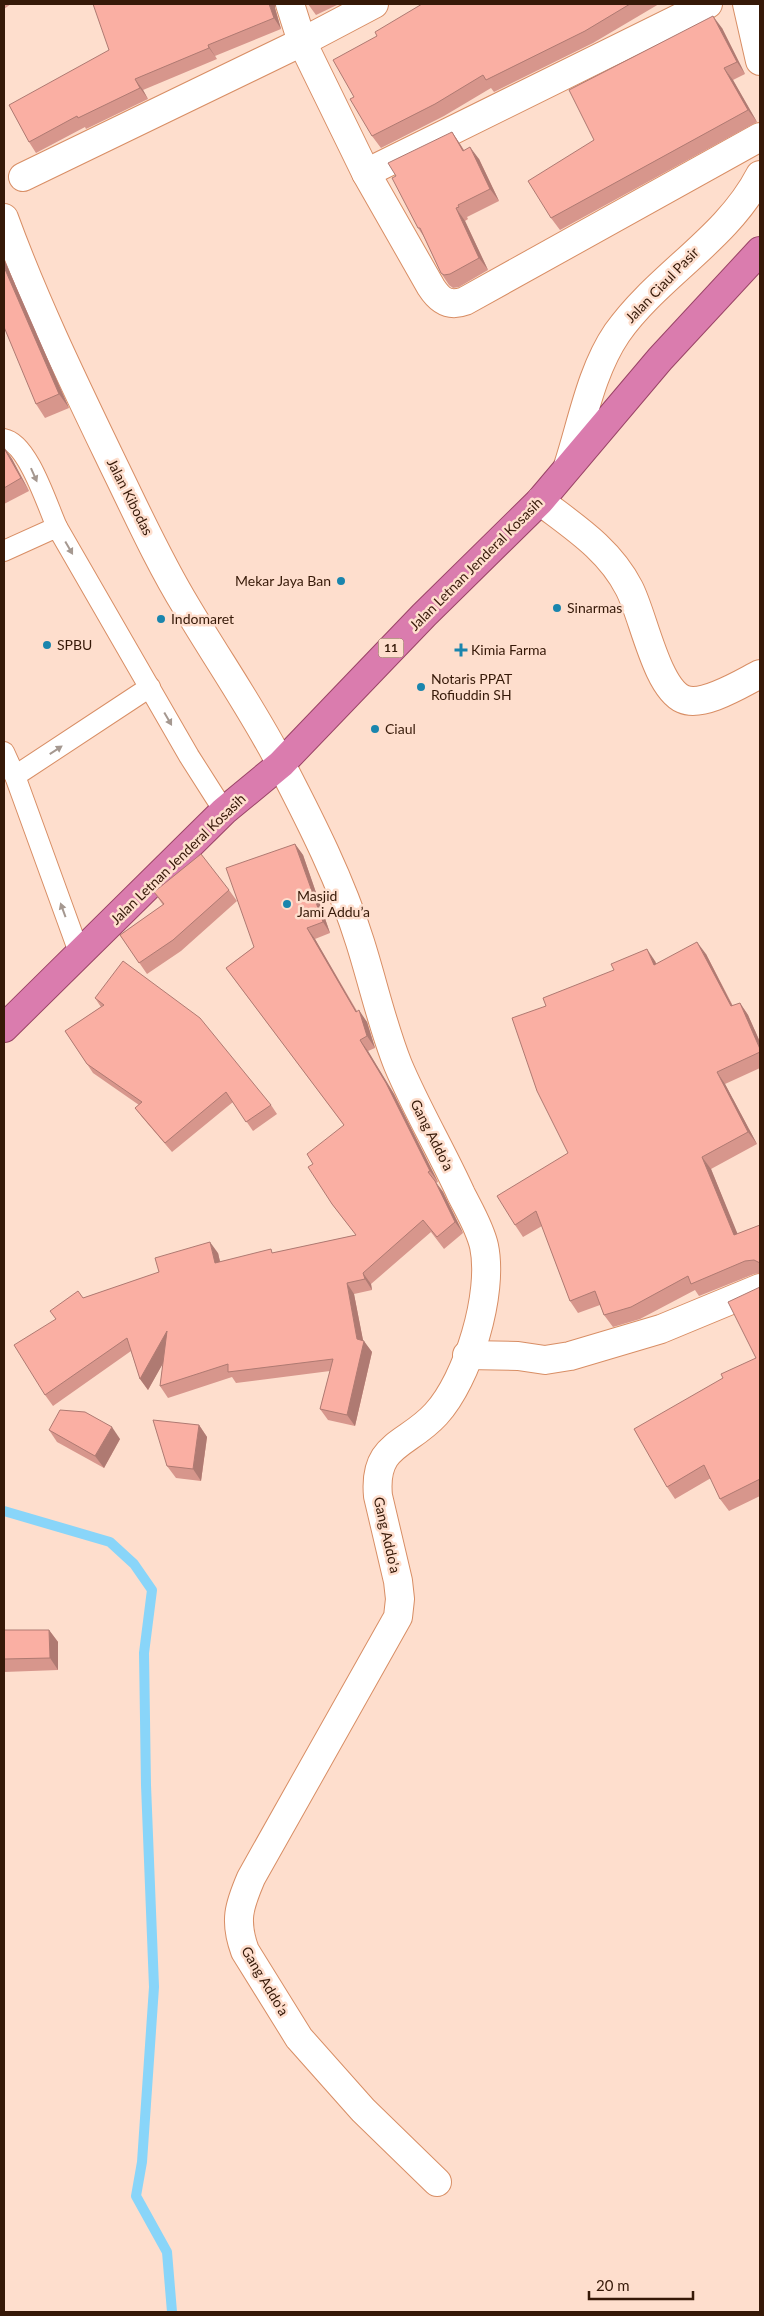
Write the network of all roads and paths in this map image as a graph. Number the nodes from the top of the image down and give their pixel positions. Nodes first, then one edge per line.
1 (290, 4) edge
2 (374, 4) edge
3 (708, 4) edge
4 (747, 4) edge
5 (302, 42) junction
6 (760, 61) edge
7 (760, 137) edge
8 (366, 173) junction
9 (760, 175) edge
10 (23, 177) dead end
11 (4, 218) edge
12 (760, 251) edge
13 (4, 439) edge
14 (568, 466) junction
15 (540, 501) junction
16 (57, 527) junction
17 (4, 551) edge
18 (760, 674) edge
19 (150, 687) junction
20 (4, 752) edge
21 (281, 764) junction
22 (15, 776) junction
23 (224, 811) junction
24 (80, 956) junction
25 (4, 1028) edge
26 (760, 1288) edge
27 (467, 1355) junction
28 (437, 2182) dead end

1 - 5 street
2 - 5 street
3 - 8 street
4 - 6 street
5 - 8 street
5 - 10 street
7 - 8 street
9 - 14 street, Jalan Ciaul Pasir
11 - 21 street, Jalan Kibodas
12 - 14 highway, Jalan Letnan Jenderal Kosasih / 11
13 -> 16 lane
14 - 15 highway, Jalan Letnan Jenderal Kosasih / 11
15 - 18 street
15 - 21 highway, Jalan Letnan Jenderal Kosasih / 11
16 - 17 lane
16 -> 19 lane
22 -> 19 lane
19 -> 23 lane
20 - 22 lane
21 - 23 highway, Jalan Letnan Jenderal Kosasih / 11
21 - 27 street, Gang Addo'a
24 -> 22 lane
23 - 24 highway, Jalan Letnan Jenderal Kosasih / 11
24 - 25 highway, Jalan Letnan Jenderal Kosasih / 11
26 - 27 street
27 - 28 street, Gang Addo'a

